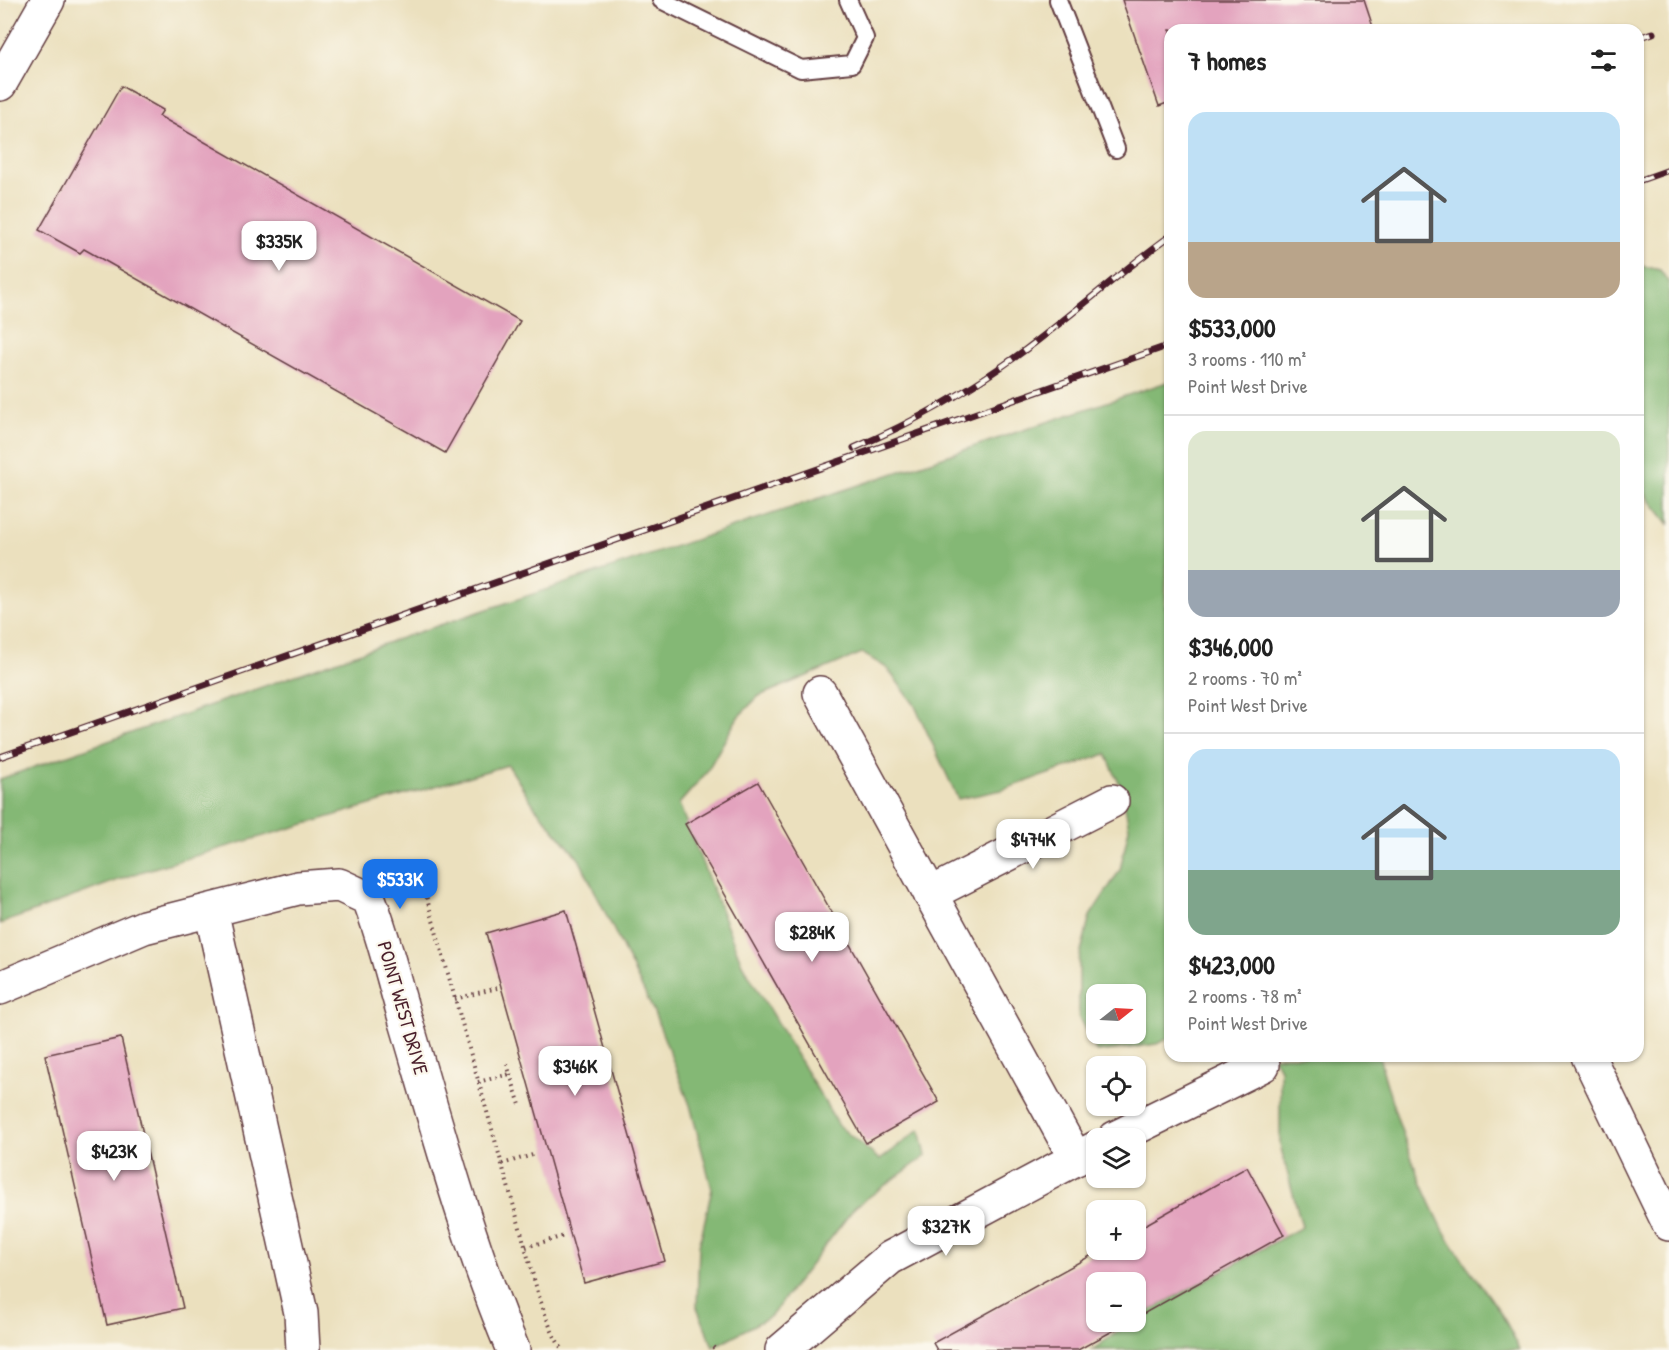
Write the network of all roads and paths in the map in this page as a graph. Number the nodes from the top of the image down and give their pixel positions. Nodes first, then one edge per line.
1 (48, 0) edge
2 (661, 0) edge
3 (848, 0) edge
4 (1058, 0) edge
5 (0, 84) edge
6 (1116, 149) dead end
7 (820, 693) dead end
8 (1112, 801) dead end
9 (425, 892) dead end
10 (930, 894) junction
11 (211, 910) junction
12 (0, 988) edge
13 (497, 988) dead end
14 (455, 999) junction
15 (506, 1061) dead end
16 (1591, 1062) edge
17 (1263, 1065) dead end
18 (510, 1074) junction
19 (478, 1082) junction
20 (521, 1108) dead end
21 (1135, 1128) edge
22 (1086, 1153) edge
23 (536, 1154) dead end
24 (502, 1164) junction
25 (1669, 1224) edge
26 (564, 1236) dead end
27 (526, 1247) junction
28 (303, 1350) edge
29 (513, 1350) edge
30 (563, 1350) edge
31 (782, 1350) edge

1 - 5 street
2 - 3 lane
4 - 6 lane
7 - 10 street
8 - 10 street
9 - 14 path
10 - 22 street
11 - 12 street, POINT WEST DRIVE
11 - 28 street
11 - 29 street, POINT WEST DRIVE
13 - 14 path
14 - 19 path
15 - 18 path
16 - 25 street
17 - 21 street
18 - 19 path
18 - 20 path
19 - 24 path
22 - 31 street
23 - 24 path
24 - 27 path
26 - 27 path
27 - 30 path

